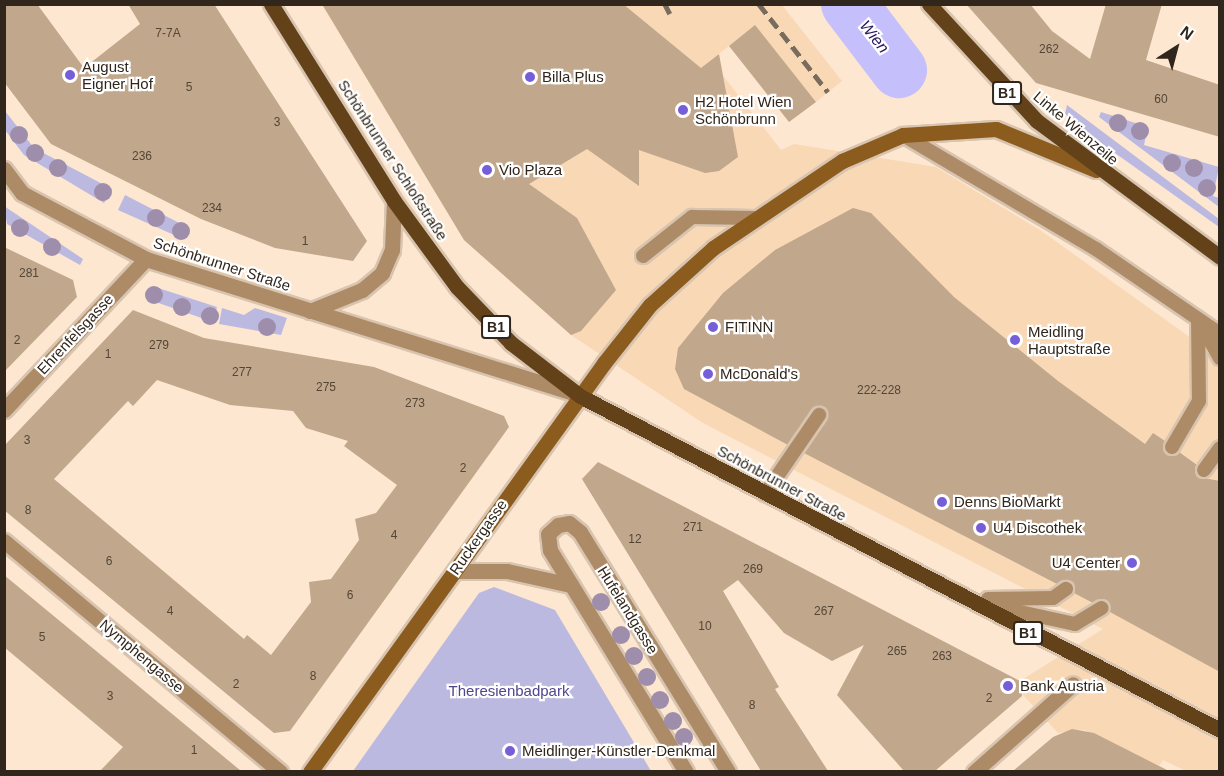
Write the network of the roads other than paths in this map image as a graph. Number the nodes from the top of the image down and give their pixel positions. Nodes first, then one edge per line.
1 (271, 4) edge
2 (929, 4) edge
3 (903, 135) junction
4 (4, 169) edge
5 (1096, 170) junction
6 (394, 201) junction
7 (753, 218) junction
8 (643, 256) dead end
9 (1220, 257) edge
10 (146, 259) junction
11 (310, 311) junction
12 (1198, 319) junction
13 (1220, 334) edge
14 (1220, 358) edge
15 (580, 396) junction
16 (4, 410) edge
17 (819, 415) dead end
18 (1172, 447) dead end
19 (1220, 448) edge
20 (1204, 470) dead end
21 (765, 494) junction
22 (4, 541) edge
23 (455, 571) junction
24 (571, 585) junction
25 (1066, 589) dead end
26 (964, 600) junction
27 (1102, 608) dead end
28 (1073, 684) dead end
29 (1220, 730) edge
30 (280, 771) edge
31 (310, 771) edge
32 (686, 771) edge
33 (728, 771) edge
34 (974, 771) edge

1 - 6 main road, Schönbrunner Schloßstraße / B1
2 - 5 main road, Linke Wienzeile / B1
3 - 5 main road, Ruckergasse
3 - 7 main road, Ruckergasse
3 - 12 lane
4 - 10 street, Schönbrunner Straße
5 - 9 main road, Linke Wienzeile / B1
6 - 11 street
6 - 15 main road, Schönbrunner Schloßstraße / B1
7 - 8 lane
7 - 15 main road, Ruckergasse
10 - 11 street, Schönbrunner Straße
10 - 16 street, Ehrenfelsgasse
11 - 15 street, Schönbrunner Straße
12 - 13 lane
12 - 14 lane
12 - 18 lane
15 - 21 main road, Schönbrunner Straße / B1
15 - 23 main road, Ruckergasse
17 - 21 lane
19 - 20 lane
21 - 26 main road, Schönbrunner Straße / B1
22 - 30 street, Nymphengasse
23 - 24 street
23 - 31 main road, Ruckergasse
24 - 32 street, Hufelandgasse
24 - 33 street, Hufelandgasse
25 - 26 lane
26 - 27 lane
26 - 29 main road, Schönbrunner Straße / B1
28 - 34 street

